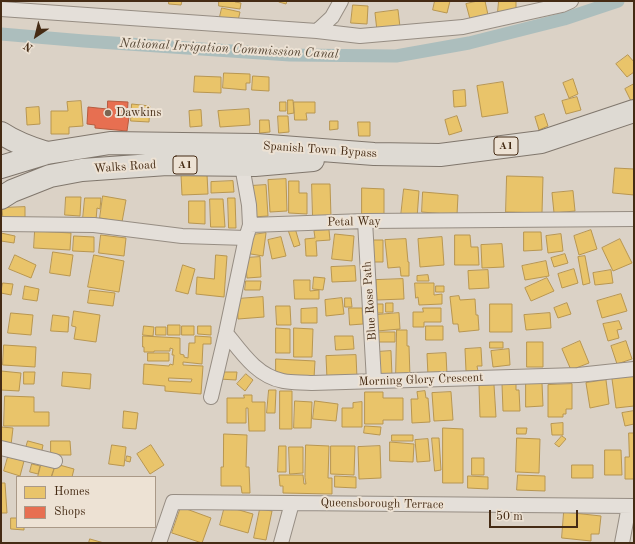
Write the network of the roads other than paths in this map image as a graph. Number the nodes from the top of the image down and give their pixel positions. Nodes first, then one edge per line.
1 (341, 1) edge
2 (571, 1) edge
3 (1, 9) edge
4 (316, 31) junction
5 (634, 111) edge
6 (1, 133) edge
7 (47, 153) junction
8 (374, 154) junction
9 (242, 166) junction
10 (2, 167) edge
11 (1, 198) edge
12 (634, 219) edge
13 (365, 221) junction
14 (1, 224) edge
15 (248, 231) junction
16 (226, 333) junction
17 (634, 369) edge
18 (374, 381) junction
19 (211, 397) dead end
20 (1, 448) edge
21 (55, 461) dead end
22 (292, 503) junction
23 (631, 506) edge
24 (159, 543) edge
25 (281, 543) edge
26 (622, 543) edge

1 - 4 street
2 - 4 street
3 - 4 street
5 - 8 main road, Spanish Town Bypass / A1
6 - 7 main road
7 - 8 main road, Spanish Town Bypass / A1
7 - 10 main road, Spanish Town Bypass / A1
8 - 9 main road, Walks Road / A1
9 - 11 main road, Walks Road / A1
9 - 15 street
12 - 13 street, Petal Way
13 - 15 street, Petal Way
13 - 18 street, Blue Rose Path
14 - 15 street, Petal Way
15 - 16 street
16 - 18 street, Morning Glory Crescent
16 - 19 street
17 - 18 street, Morning Glory Crescent
20 - 21 street
22 - 23 street, Queensborough Terrace
22 - 24 street, Queensborough Terrace
22 - 25 street
23 - 26 street

